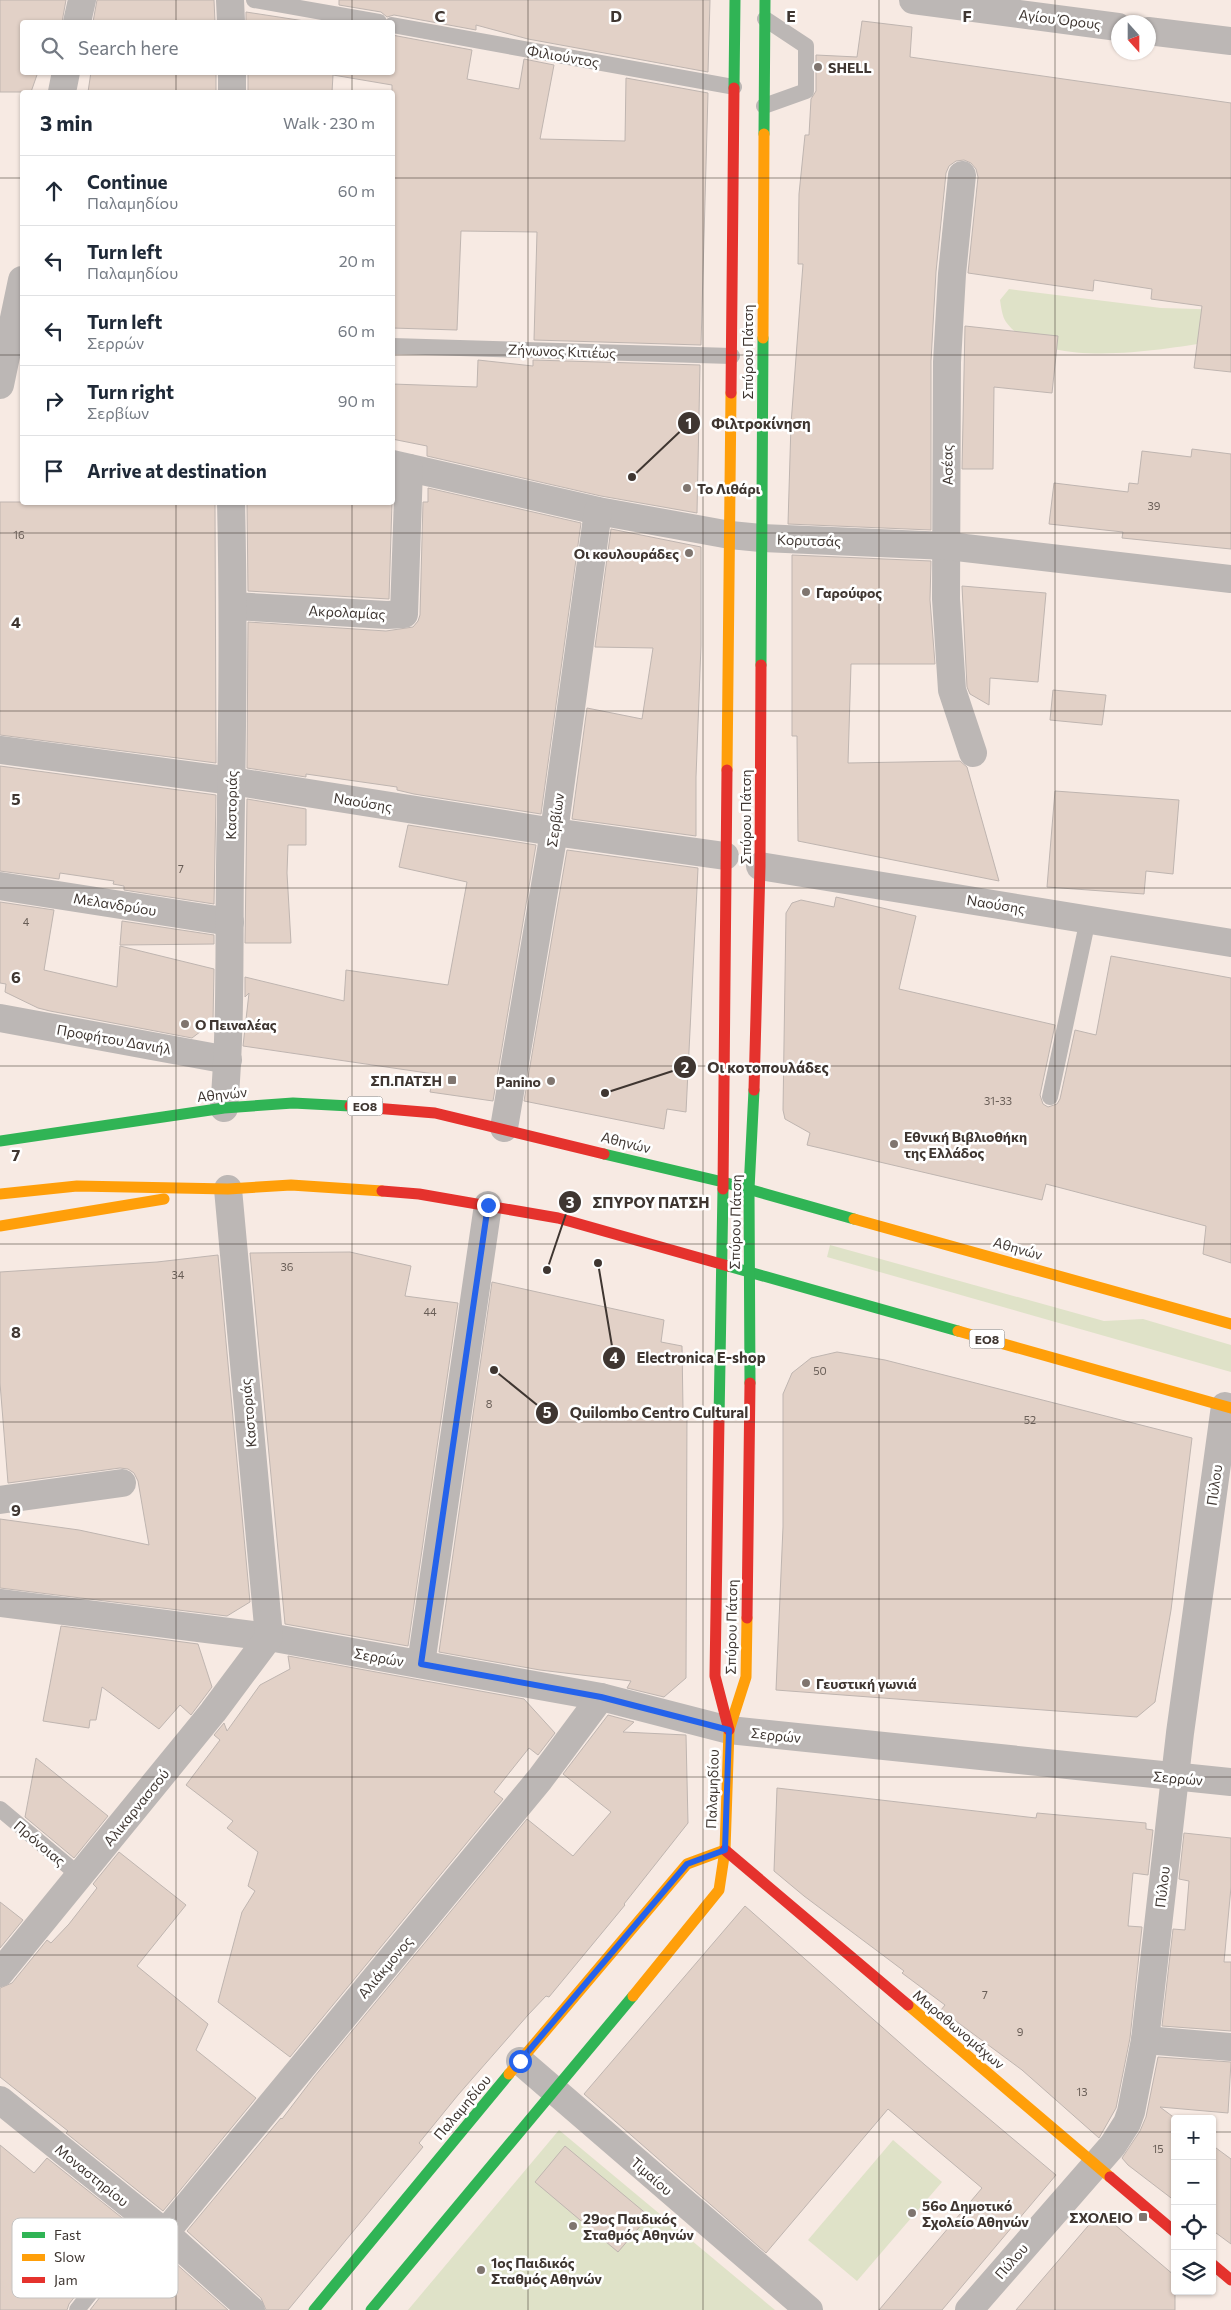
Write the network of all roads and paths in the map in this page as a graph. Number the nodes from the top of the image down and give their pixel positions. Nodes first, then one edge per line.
1 (82, 0) edge
2 (230, 0) edge
3 (254, 0) edge
4 (735, 0) edge
5 (766, 0) edge
6 (913, 0) edge
7 (765, 19) junction
8 (77, 20) edge
9 (231, 20) edge
10 (368, 20) edge
11 (395, 26) edge
12 (1111, 26) edge
13 (1156, 31) edge
14 (1231, 41) edge
15 (65, 75) edge
16 (232, 75) edge
17 (734, 86) junction
18 (62, 90) edge
19 (232, 90) edge
20 (764, 106) junction
21 (962, 175) dead end
22 (20, 292) edge
23 (395, 346) edge
24 (732, 356) junction
25 (6, 374) edge
26 (401, 466) edge
27 (231, 505) edge
28 (598, 511) junction
29 (730, 535) junction
30 (761, 538) junction
31 (948, 546) junction
32 (1231, 580) edge
33 (234, 606) junction
34 (0, 750) edge
35 (973, 753) dead end
36 (232, 781) junction
37 (554, 832) junction
38 (725, 856) junction
39 (760, 866) junction
40 (0, 886) edge
41 (1088, 919) junction
42 (230, 922) junction
43 (1231, 943) edge
44 (0, 1018) edge
45 (228, 1060) junction
46 (1050, 1097) dead end
47 (224, 1108) junction
48 (93, 1127) junction
49 (9, 1128) dead end
50 (504, 1128) junction
51 (0, 1141) edge
52 (723, 1182) junction
53 (228, 1189) junction
54 (749, 1189) junction
55 (0, 1194) edge
56 (488, 1205) junction
57 (0, 1226) edge
58 (721, 1264) junction
59 (749, 1272) junction
60 (1231, 1324) edge
61 (1228, 1407) edge
62 (122, 1483) dead end
63 (0, 1500) edge
64 (0, 1603) edge
65 (269, 1637) junction
66 (421, 1664) junction
67 (601, 1697) junction
68 (729, 1730) junction
69 (1175, 1778) junction
70 (1231, 1782) edge
71 (0, 1809) edge
72 (725, 1850) junction
73 (80, 1876) junction
74 (0, 1973) edge
75 (1145, 2040) junction
76 (1231, 2047) edge
77 (520, 2061) junction
78 (553, 2092) junction
79 (0, 2100) edge
80 (1096, 2164) junction
81 (145, 2218) edge
82 (164, 2218) edge
83 (1171, 2229) edge
84 (178, 2246) edge
85 (1216, 2267) edge
86 (1231, 2280) edge
87 (88, 2298) edge
88 (77, 2310) edge
89 (251, 2310) edge
90 (314, 2310) edge
91 (371, 2310) edge
92 (809, 2310) edge
93 (969, 2310) edge

1 - 8 street
2 - 9 street
3 - 10 lane
4 - 17 main road, Σπύρου Πάτση
5 - 7 main road, Σπύρου Πάτση
6 - 12 street, Αγίου Όρους
7 - 20 main road, Σπύρου Πάτση
7 - 20 lane
11 - 17 lane, Φιλιούντος
13 - 14 street
15 - 18 street
16 - 19 street
17 - 24 main road, Σπύρου Πάτση
20 - 30 main road, Σπύρου Πάτση
21 - 31 street, Ασέας
22 - 25 street
23 - 24 lane, Ζήνωνος Κιτιέως
24 - 29 main road, Σπύρου Πάτση
26 - 28 street, Κορυτσάς
26 - 33 street, Ακρολαμίας
27 - 33 street, Καστοριάς
28 - 29 street, Κορυτσάς
28 - 37 street, Σερβίων
29 - 30 street, Κορυτσάς
29 - 38 main road, Σπύρου Πάτση
30 - 31 street, Κορυτσάς
30 - 39 main road, Σπύρου Πάτση
31 - 32 street, Κορυτσάς
31 - 35 street, Ασέας
33 - 36 street, Καστοριάς
34 - 36 street, Ναούσης
36 - 37 street, Ναούσης
36 - 42 street, Καστοριάς
37 - 38 street, Ναούσης
37 - 50 street, Σερβίων
38 - 52 main road, Σπύρου Πάτση
39 - 41 street, Ναούσης
39 - 54 main road, Σπύρου Πάτση
40 - 42 street, Μελανδρύου
41 - 43 street, Ναούσης
41 - 46 lane
42 - 45 street, Καστοριάς
44 - 45 street, Προφήτου Δανιήλ
45 - 47 street, Καστοριάς
47 - 48 main road, Αθηνών / ΕΟ8
47 - 50 main road, Αθηνών / ΕΟ8
48 - 49 main road
48 - 51 main road, Αθηνών / ΕΟ8
50 - 52 main road, Αθηνών / ΕΟ8
52 - 54 main road, Αθηνών / ΕΟ8
52 - 58 main road, Σπύρου Πάτση
53 - 55 main road, ΕΟ8
53 - 56 main road, ΕΟ8
53 - 57 main road
53 - 65 street, Καστοριάς
54 - 59 main road, Σπύρου Πάτση
54 - 60 main road, Αθηνών / ΕΟ8
56 - 58 main road, ΕΟ8
56 - 66 street
58 - 59 main road, ΕΟ8
58 - 68 main road, Σπύρου Πάτση
59 - 61 main road, ΕΟ8
59 - 68 main road, Σπύρου Πάτση
61 - 69 street, Πύλου
62 - 63 street
64 - 65 street, Σερρών
65 - 66 street, Σερρών
65 - 73 street, Αλικαρνασσού
66 - 67 street, Σερρών
67 - 68 street, Σερρών
67 - 82 street, Αλιάκμονος
68 - 69 street, Σερρών
68 - 72 main road, Παλαμηδίου
69 - 70 street, Σερρών
69 - 75 street, Πύλου
71 - 73 lane, Πρόνοιας
72 - 77 main road, Παλαμηδίου
72 - 78 main road, Παλαμηδίου
72 - 80 main road, Μαραθωνομάχων
73 - 74 street, Αλικαρνασσού
75 - 76 street
75 - 80 street, Πύλου
77 - 78 street, Τιμαίου
77 - 90 main road, Παλαμηδίου
78 - 91 main road, Παλαμηδίου
78 - 92 street, Τιμαίου
79 - 81 street, Μοναστηρίου
80 - 83 main road, Μαραθωνομάχων
80 - 93 street, Πύλου
84 - 89 street, Μοναστηρίου
85 - 86 main road
87 - 88 lane, Αλιάκμονος

